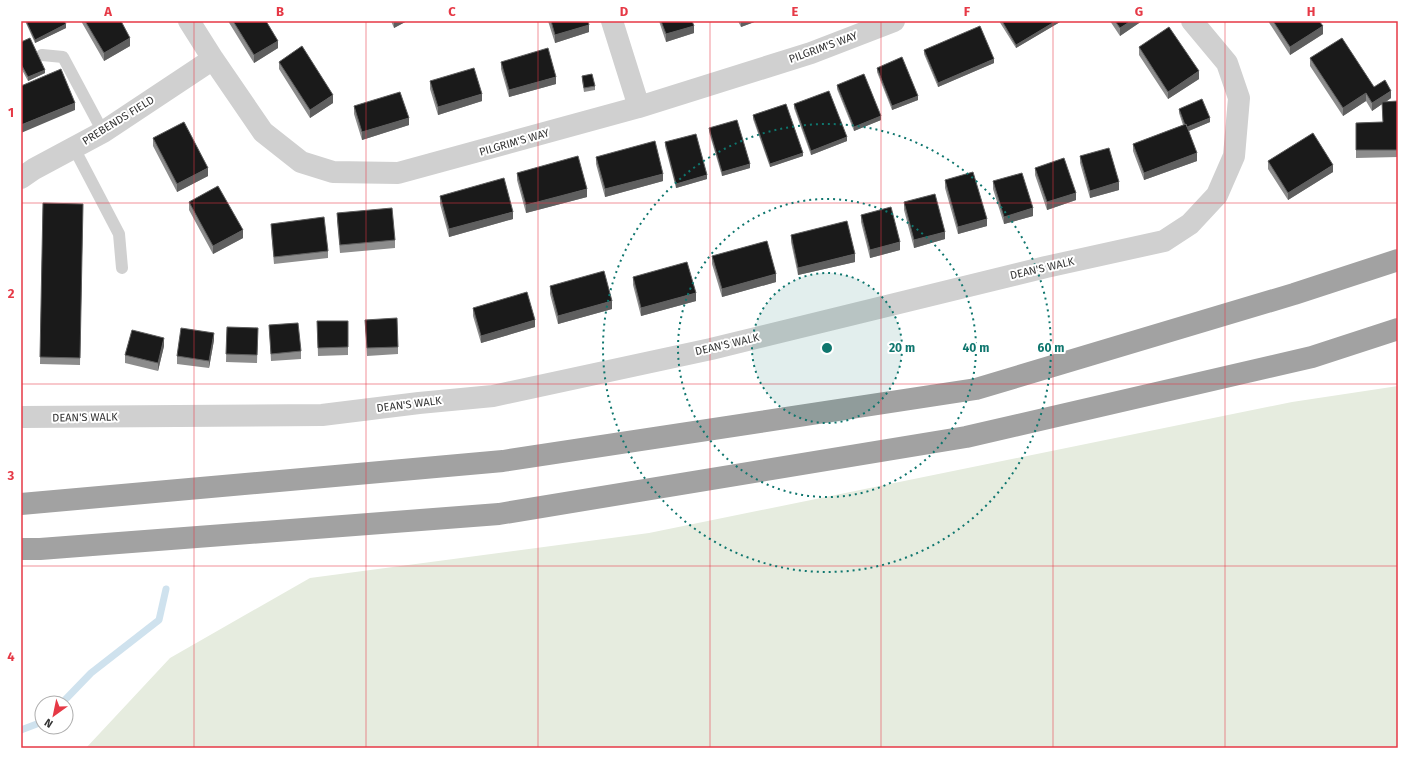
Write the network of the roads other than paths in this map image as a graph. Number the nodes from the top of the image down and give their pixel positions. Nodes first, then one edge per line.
1 (189, 21) edge
2 (612, 21) edge
3 (894, 21) edge
4 (1192, 21) edge
5 (42, 54) dead end
6 (213, 59) junction
7 (639, 107) junction
8 (103, 132) junction
9 (74, 148) junction
10 (21, 178) edge
11 (1398, 260) edge
12 (122, 268) dead end
13 (1398, 329) edge
14 (21, 417) edge
15 (21, 504) edge
16 (21, 549) edge

1 - 6 street, PILGRIM'S WAY
2 - 7 street
3 - 7 street, PILGRIM'S WAY
4 - 14 street, DEAN'S WALK
5 - 8 lane
6 - 7 street, PILGRIM'S WAY
6 - 8 street, PREBENDS FIELD
8 - 9 street, PREBENDS FIELD
9 - 10 street, PREBENDS FIELD
9 - 12 lane
11 - 15 highway
13 - 16 highway

